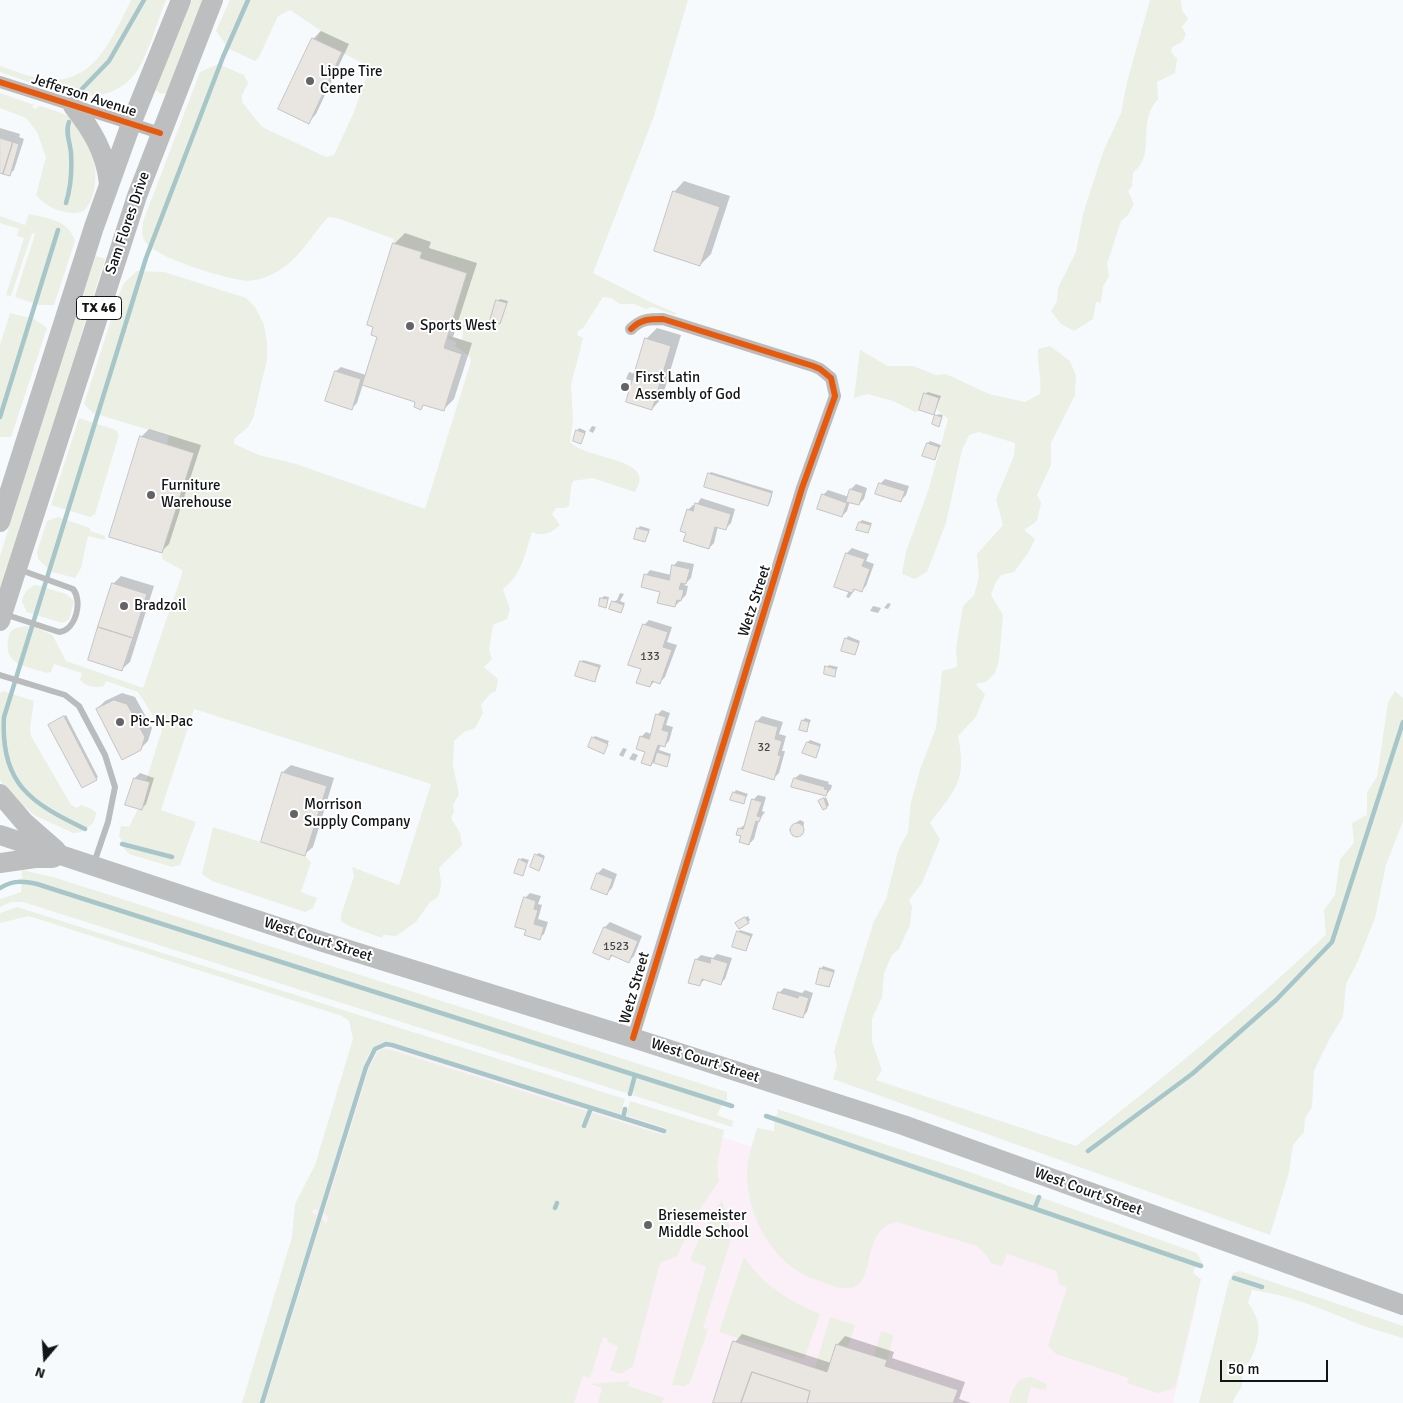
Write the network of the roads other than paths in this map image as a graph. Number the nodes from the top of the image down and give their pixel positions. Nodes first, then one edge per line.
1 (181, 0) edge
2 (213, 0) edge
3 (0, 82) edge
4 (73, 106) junction
5 (131, 124) junction
6 (160, 133) junction
7 (109, 185) junction
8 (631, 329) dead end
9 (0, 522) edge
10 (17, 569) junction
11 (1, 617) edge
12 (0, 675) edge
13 (0, 794) edge
14 (0, 835) edge
15 (66, 858) junction
16 (0, 863) edge
17 (93, 867) junction
18 (633, 1038) junction
19 (1403, 1305) edge

1 - 5 main road, Sam Flores Drive / TX 46
2 - 6 main road, Sam Flores Drive / TX 46
3 - 4 street, Jefferson Avenue
4 - 5 street, Jefferson Avenue
4 - 7 main road
5 - 6 street, Jefferson Avenue
5 - 7 main road, Sam Flores Drive / TX 46
6 - 10 main road, Sam Flores Drive / TX 46
7 - 9 main road, Sam Flores Drive / TX 46
8 - 18 street, Wetz Street
10 - 11 main road, Sam Flores Drive / TX 46
10 - 11 lane
12 - 17 lane
13 - 15 main road
14 - 15 main road, West Court Street
15 - 16 main road
15 - 17 main road, West Court Street
17 - 18 main road, West Court Street
18 - 19 main road, West Court Street

